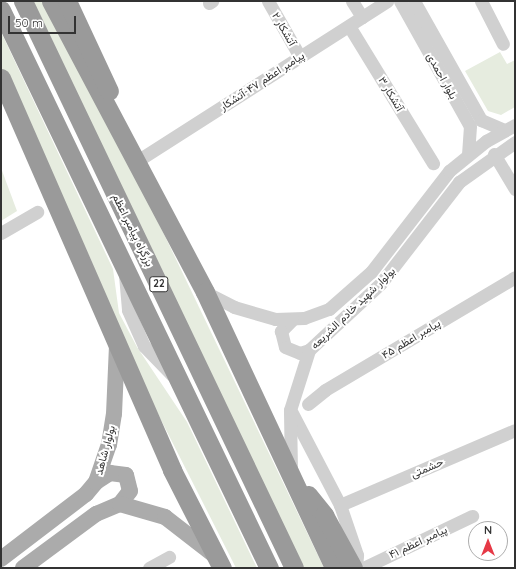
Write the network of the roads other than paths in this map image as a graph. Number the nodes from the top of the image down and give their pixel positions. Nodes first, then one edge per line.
1 (23, 1) edge
2 (51, 1) edge
3 (67, 1) edge
4 (268, 1) edge
5 (352, 1) edge
6 (387, 1) edge
7 (400, 1) edge
8 (414, 1) edge
9 (481, 1) edge
10 (1, 10) edge
11 (362, 17) junction
12 (349, 26) junction
13 (503, 44) dead end
14 (300, 57) junction
15 (1, 78) edge
16 (1, 107) edge
17 (476, 123) junction
18 (510, 127) edge
19 (515, 142) edge
20 (468, 154) junction
21 (494, 154) junction
22 (138, 161) junction
23 (433, 163) dead end
24 (515, 189) edge
25 (54, 203) junction
26 (37, 212) dead end
27 (1, 232) edge
28 (515, 277) edge
29 (205, 292) junction
30 (292, 320) junction
31 (117, 344) junction
32 (309, 350) junction
33 (308, 404) dead end
34 (290, 410) junction
35 (515, 430) edge
36 (291, 474) junction
37 (96, 482) junction
38 (120, 504) junction
39 (340, 505) junction
40 (472, 516) dead end
41 (170, 557) dead end
42 (1, 559) edge
43 (219, 562) edge
44 (23, 568) edge
45 (150, 568) edge
46 (269, 568) edge
47 (294, 568) edge
48 (334, 568) edge
49 (355, 568) edge
50 (363, 568) edge

1 - 47 highway, بزرگراه پیامبر اعظم / 22
2 - 22 highway
3 - 22 highway
4 - 14 street, آتشکار ۲
5 - 11 street
6 - 11 street, پیامبر اعظم ۴۷-آتشکار
7 - 17 street, بلوار احمدی
8 - 17 street, بلوار احمدی
9 - 13 street
10 - 46 highway, 22
11 - 12 street, پیامبر اعظم ۴۷-آتشکار
12 - 14 street, پیامبر اعظم ۴۷-آتشکار
12 - 23 street, آتشکار ۳
14 - 22 street, پیامبر اعظم ۴۷-آتشکار
15 - 25 highway
16 - 25 highway
17 - 18 street
17 - 20 street
18 - 20 street, بولوار شهید خادم الشریعه
19 - 21 street, بولوار شهید خادم الشریعه
20 - 30 street, بولوار شهید خادم الشریعه
21 - 24 street
21 - 32 street, بولوار شهید خادم الشریعه
22 - 29 highway
25 - 31 highway
26 - 27 street
28 - 33 street, پیامبر اعظم ۴۵
29 - 30 street, بولوار شهید خادم الشریعه
29 - 36 highway
30 - 32 street
31 - 37 main road, بولوار شاهد
31 - 43 highway
32 - 34 street, بولوار شهید خادم الشریعه
34 - 36 street, بولوار شهید خادم الشریعه
34 - 39 street
35 - 39 street, حشمتی
36 - 48 highway
36 - 49 highway
37 - 38 main road
37 - 42 main road, بولوار شاهد
38 - 43 main road
38 - 44 main road
39 - 49 street
40 - 50 street, پیامبر اعظم ۴۱
41 - 45 street

